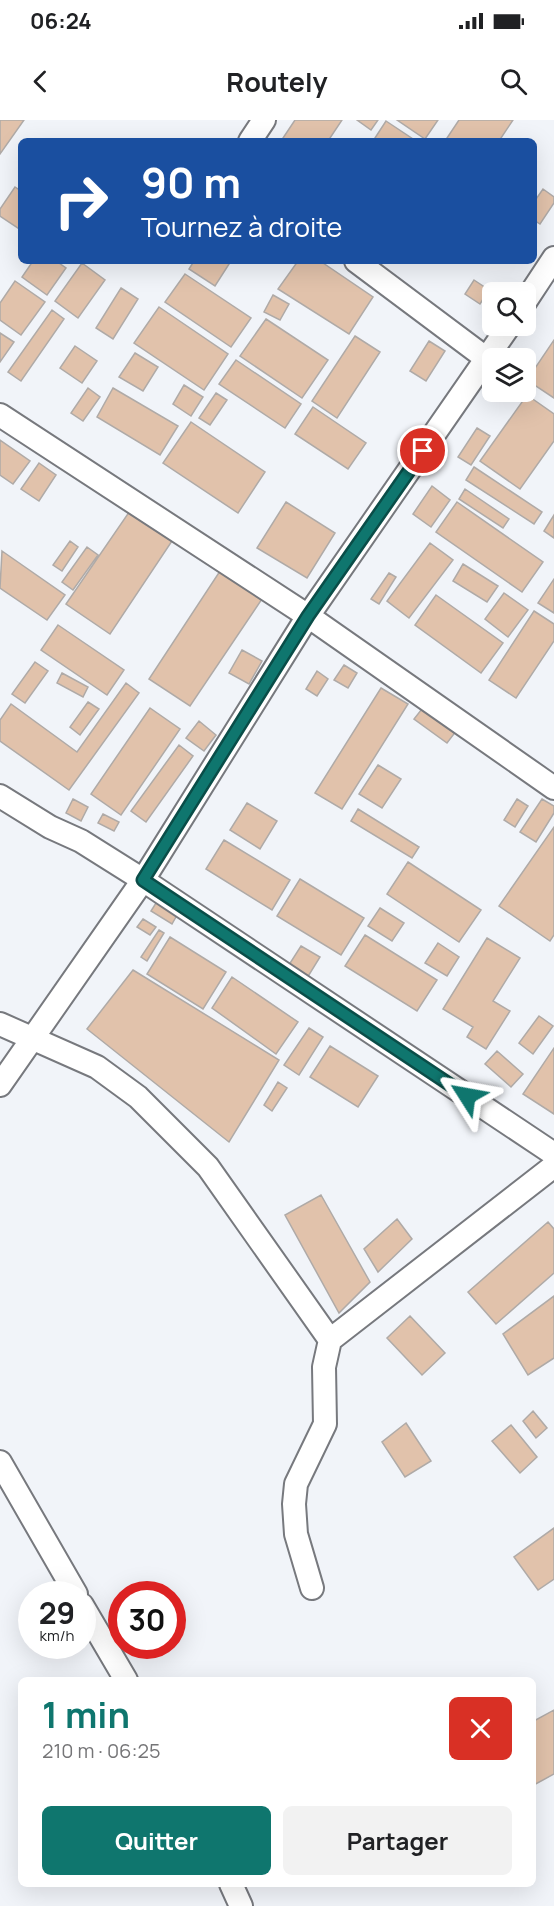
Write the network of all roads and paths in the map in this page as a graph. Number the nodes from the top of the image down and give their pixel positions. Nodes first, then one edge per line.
1 (264, 120) edge
2 (252, 138) edge
3 (554, 258) edge
4 (360, 264) edge
5 (536, 285) edge
6 (482, 355) edge
7 (482, 366) edge
8 (0, 415) edge
9 (308, 616) junction
10 (554, 788) edge
11 (0, 796) edge
12 (143, 880) junction
13 (0, 1024) edge
14 (32, 1037) junction
15 (0, 1085) edge
16 (551, 1150) edge
17 (330, 1340) junction
18 (0, 1462) edge
19 (69, 1581) edge
20 (312, 1588) dead end
21 (96, 1629) edge
22 (124, 1677) edge
23 (232, 1887) edge
24 (241, 1906) edge

1 - 2 street
3 - 5 street
4 - 6 street
7 - 9 street
8 - 9 street
9 - 10 street
9 - 12 street
11 - 12 street
12 - 14 street
12 - 16 street
13 - 14 street
14 - 15 street
14 - 17 street
16 - 17 street
17 - 20 street
18 - 19 street
21 - 22 street
23 - 24 street

